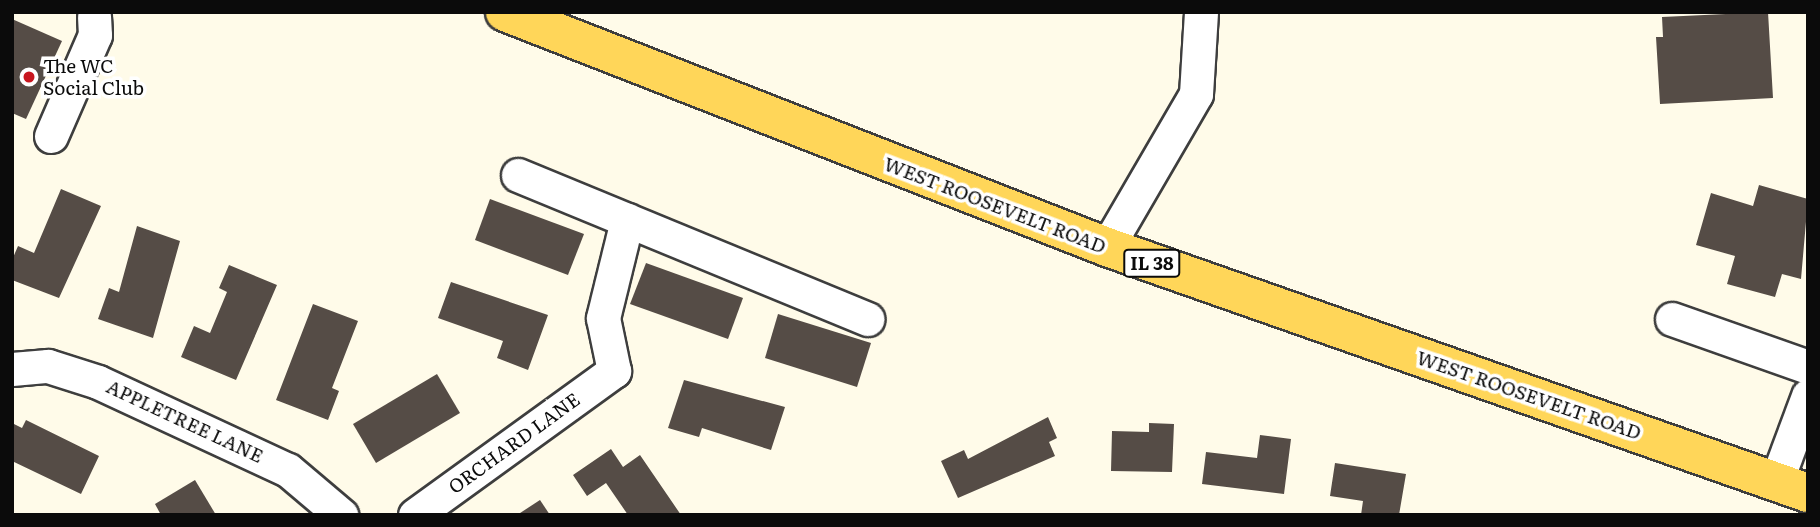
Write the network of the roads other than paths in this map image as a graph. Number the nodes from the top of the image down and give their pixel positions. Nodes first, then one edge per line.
1 (505, 12) edge
2 (1201, 12) edge
3 (91, 14) edge
4 (51, 136) dead end
5 (518, 175) dead end
6 (626, 220) junction
7 (1107, 247) junction
8 (867, 319) dead end
9 (1672, 319) dead end
10 (1808, 367) edge
11 (12, 369) edge
12 (1808, 396) edge
13 (1792, 488) edge
14 (341, 515) edge
15 (415, 515) edge

1 - 7 main road, WEST ROOSEVELT ROAD / IL 38
2 - 7 street
3 - 4 street
5 - 6 street
6 - 8 street
6 - 15 street, ORCHARD LANE
7 - 13 main road, WEST ROOSEVELT ROAD / IL 38
9 - 10 street
11 - 14 street, APPLETREE LANE
12 - 13 street

